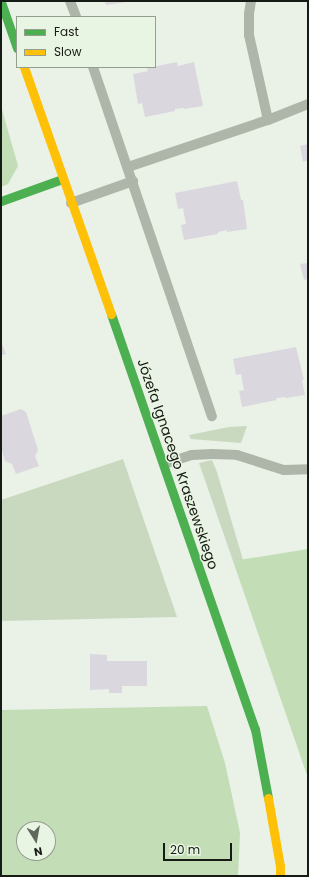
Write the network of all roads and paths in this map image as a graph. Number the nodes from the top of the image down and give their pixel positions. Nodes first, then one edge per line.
1 (70, 1) edge
2 (251, 1) edge
3 (1, 2) edge
4 (76, 16) edge
5 (16, 45) edge
6 (24, 68) edge
7 (93, 68) edge
8 (308, 104) edge
9 (268, 120) junction
10 (128, 166) junction
11 (62, 179) junction
12 (133, 181) junction
13 (1, 201) edge
14 (71, 203) junction
15 (212, 416) dead end
16 (164, 464) junction
17 (308, 469) edge
18 (280, 876) edge

1 - 4 lane
2 - 9 lane
3 - 5 street
6 - 11 street, Józefa Ignacego Kraszewskiego
7 - 10 lane
8 - 9 lane
9 - 10 lane
10 - 12 lane
11 - 13 street
11 - 14 street, Józefa Ignacego Kraszewskiego
12 - 14 lane
12 - 15 lane
14 - 16 street, Józefa Ignacego Kraszewskiego
16 - 17 lane
16 - 18 street, Józefa Ignacego Kraszewskiego

